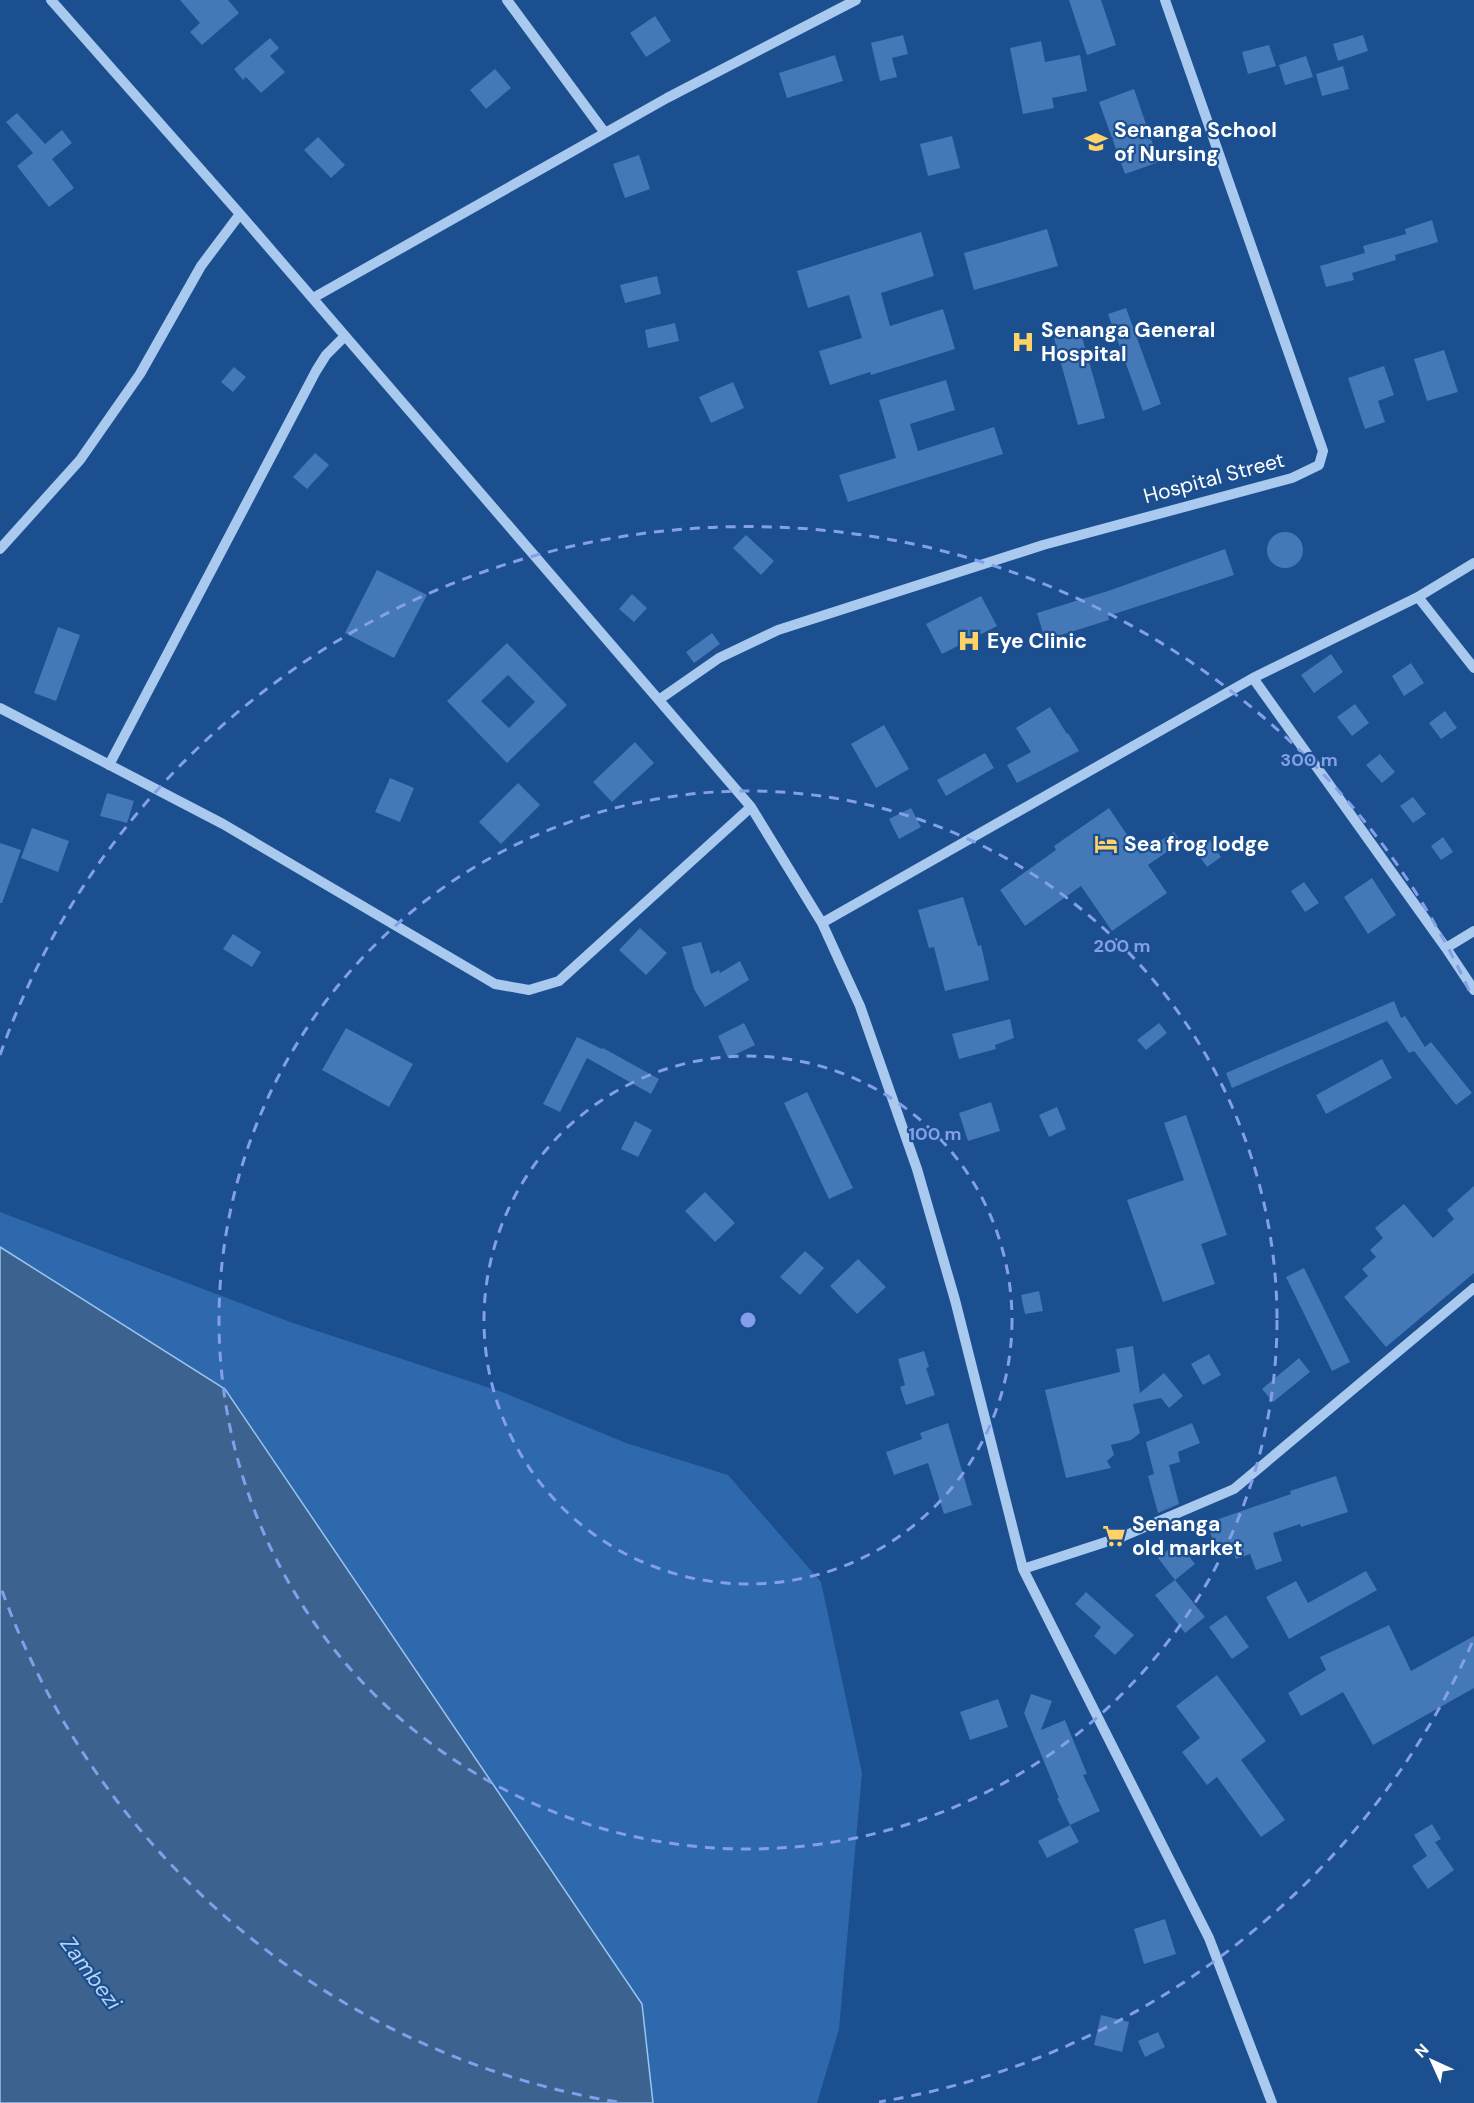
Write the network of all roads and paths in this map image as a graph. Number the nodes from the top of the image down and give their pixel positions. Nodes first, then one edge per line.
1 (51, 0) edge
2 (507, 0) edge
3 (856, 0) edge
4 (1165, 0) edge
5 (605, 133) junction
6 (240, 214) junction
7 (313, 298) junction
8 (345, 336) junction
9 (0, 549) edge
10 (1474, 563) edge
11 (1418, 597) junction
12 (1474, 668) edge
13 (1253, 678) junction
14 (660, 699) junction
15 (0, 708) edge
16 (109, 765) junction
17 (751, 807) junction
18 (822, 923) junction
19 (1474, 931) edge
20 (1446, 948) junction
21 (1474, 990) edge
22 (1474, 1288) edge
23 (1023, 1569) junction
24 (1272, 2103) edge

1 - 6 street
2 - 5 street
3 - 5 street
4 - 14 street, Hospital Street
5 - 7 street
6 - 7 street
6 - 9 street
7 - 8 street
8 - 14 street
8 - 16 street
10 - 11 street
11 - 12 street
11 - 13 street
13 - 18 street
13 - 20 street
14 - 17 street
15 - 16 street
16 - 17 street
17 - 18 street
18 - 23 street
19 - 20 street
20 - 21 street
22 - 23 street
23 - 24 street

